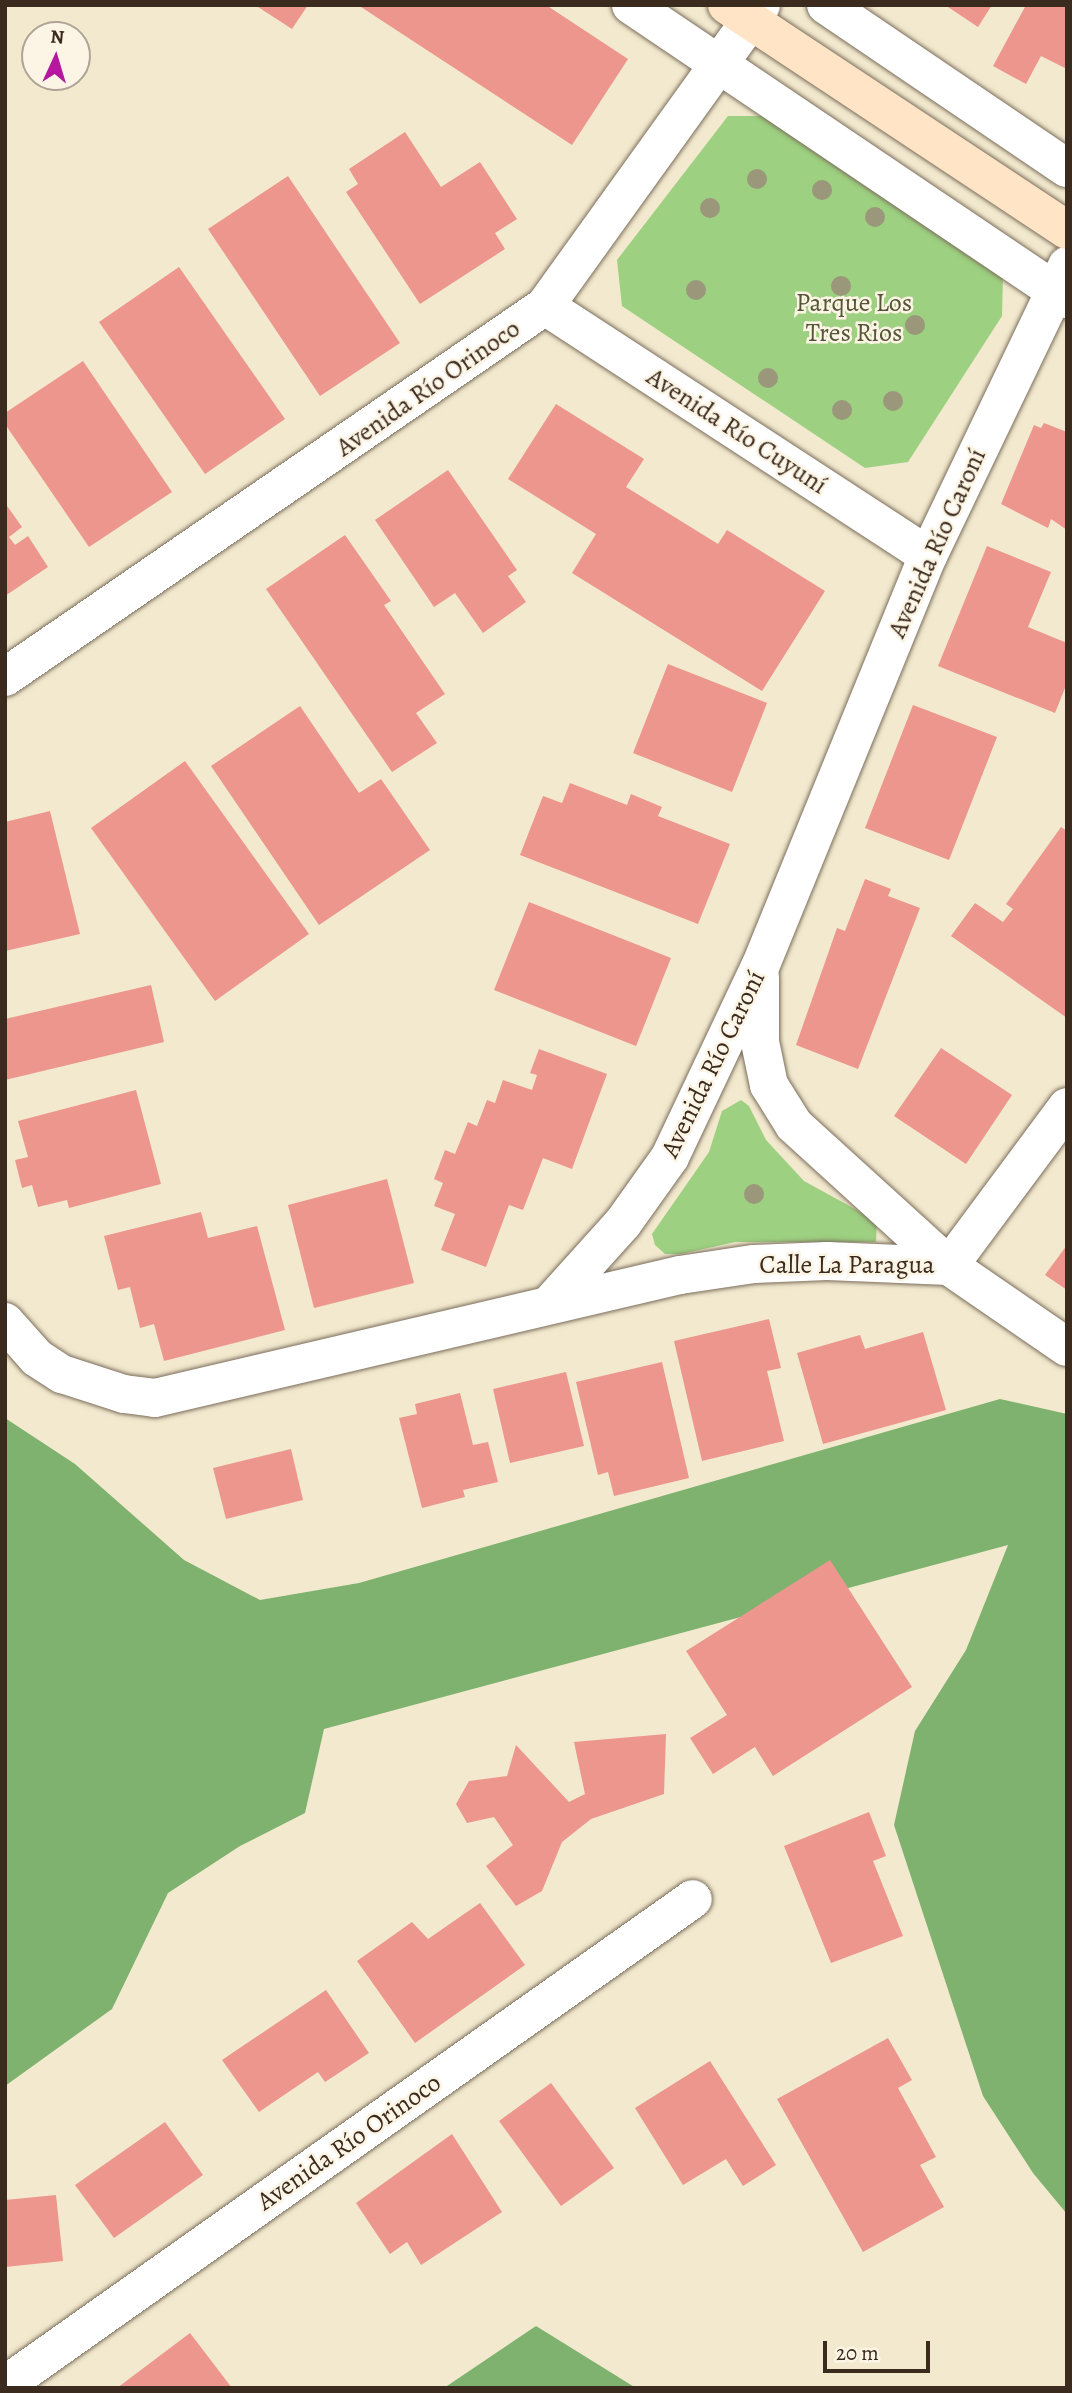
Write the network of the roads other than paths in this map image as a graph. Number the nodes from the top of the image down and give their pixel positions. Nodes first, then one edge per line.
1 (631, 5) edge
2 (826, 5) edge
3 (746, 10) edge
4 (719, 68) junction
5 (1067, 168) edge
6 (1067, 230) edge
7 (1062, 285) edge
8 (545, 306) junction
9 (928, 556) junction
10 (5, 677) edge
11 (760, 967) junction
12 (1067, 1107) edge
13 (949, 1266) junction
14 (550, 1304) junction
15 (5, 1322) edge
16 (1067, 1348) edge
17 (693, 1899) dead end
18 (5, 2385) edge

1 - 4 street
2 - 5 street
3 - 4 street, Avenida Río Orinoco
3 - 6 main road
4 - 7 street
4 - 8 street, Avenida Río Orinoco
7 - 9 street, Avenida Río Caroní
8 - 9 street, Avenida Río Cuyuní
8 - 10 street, Avenida Río Orinoco
9 - 11 street, Avenida Río Caroní
11 - 13 street
11 - 14 street, Avenida Río Caroní
12 - 13 street, Calle La Paragua
13 - 14 street, Calle La Paragua
13 - 16 street
14 - 15 street
17 - 18 street, Avenida Río Orinoco

